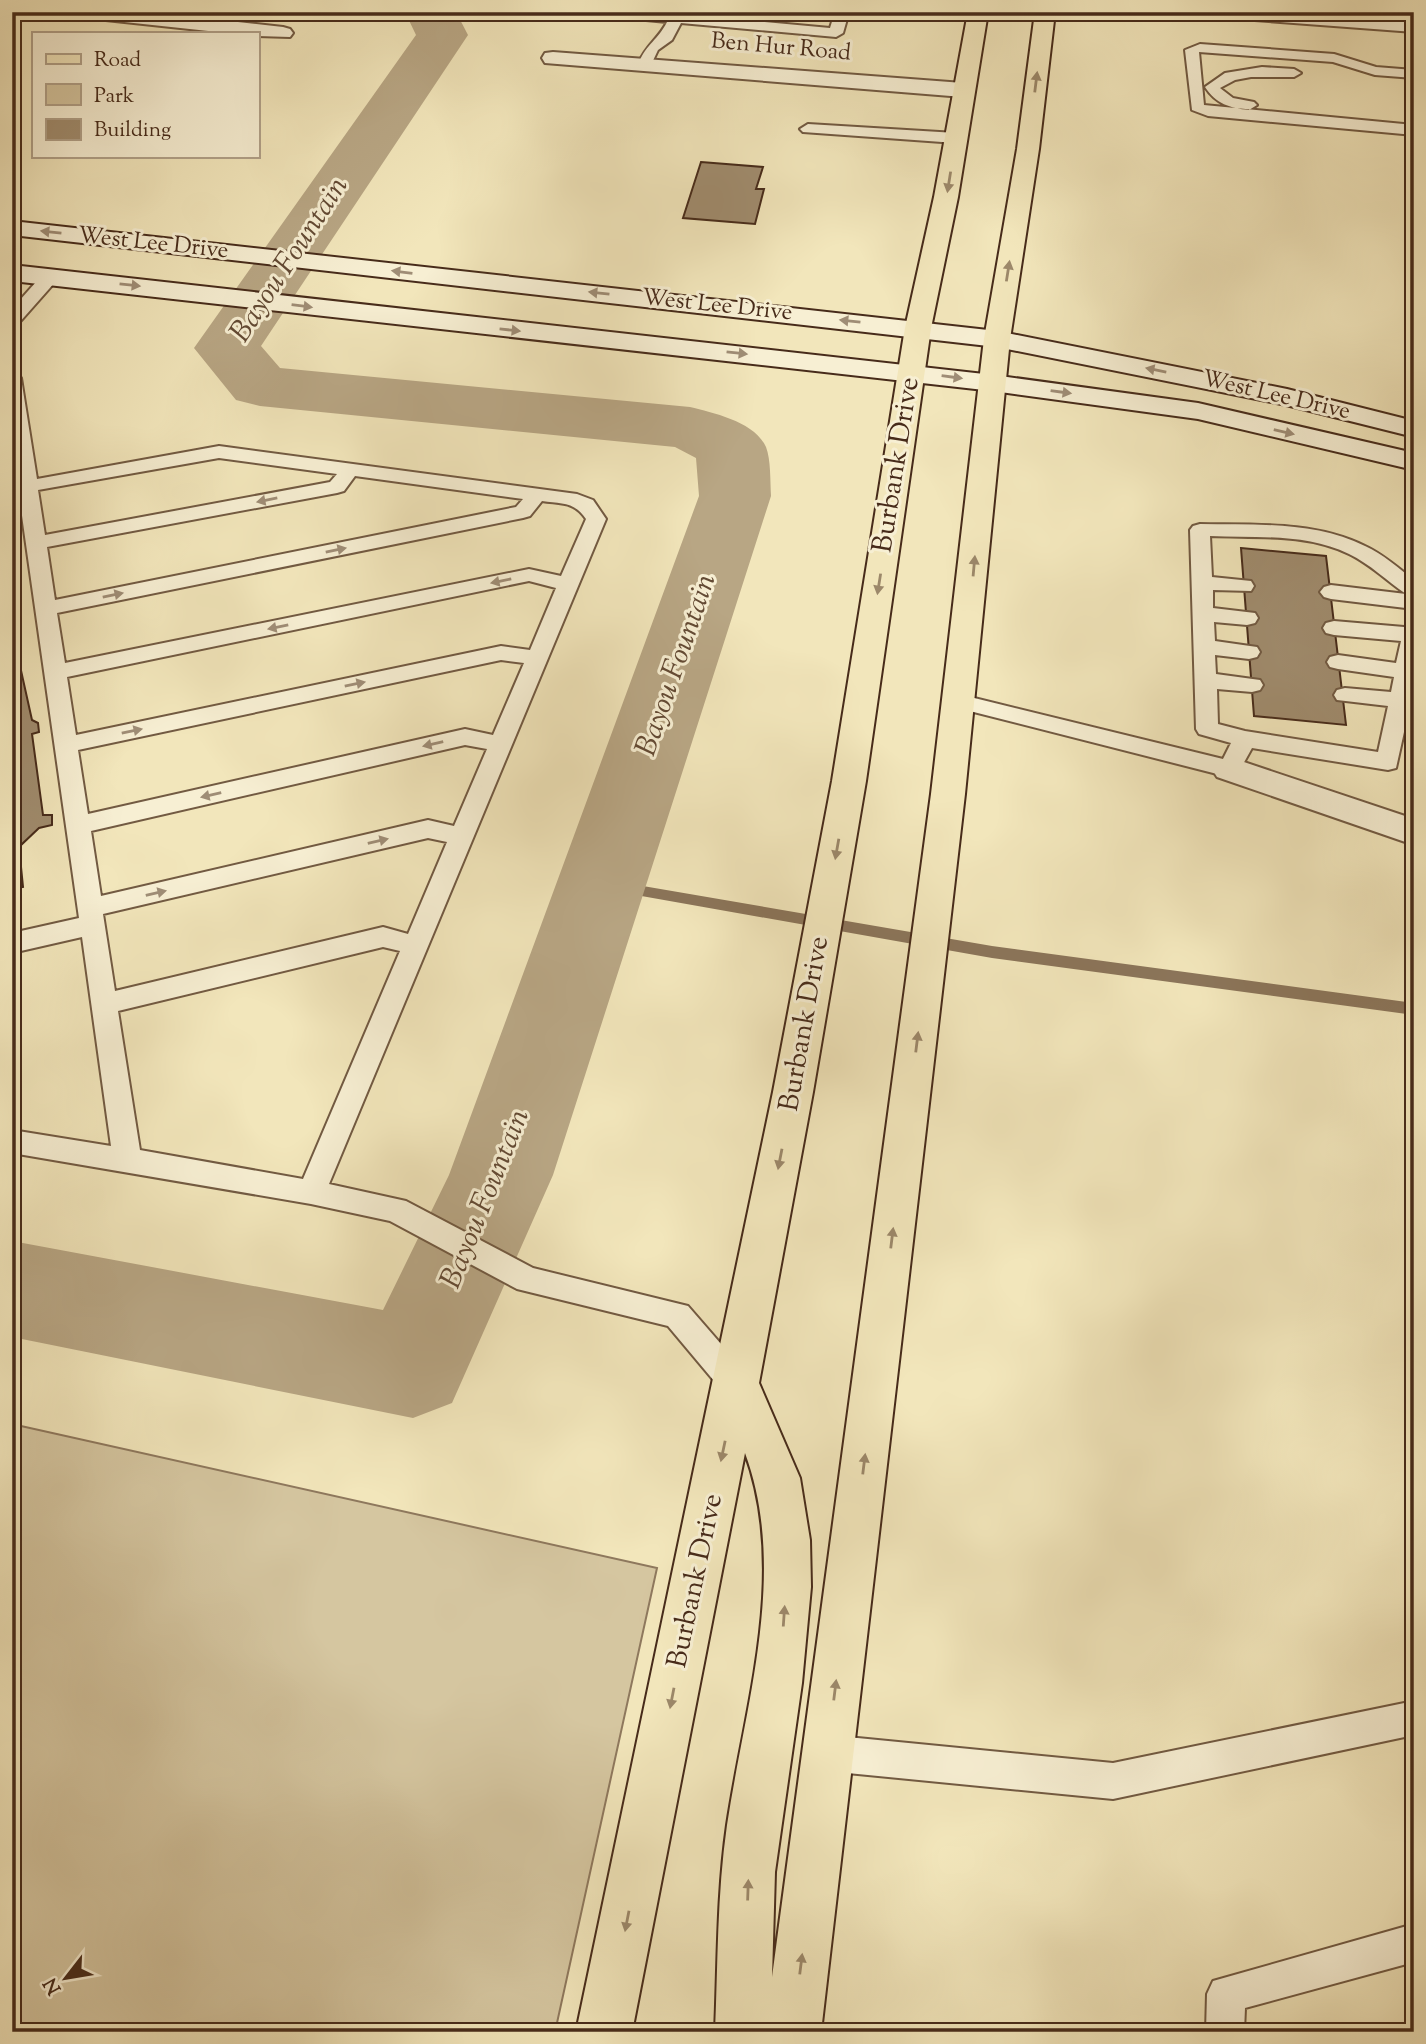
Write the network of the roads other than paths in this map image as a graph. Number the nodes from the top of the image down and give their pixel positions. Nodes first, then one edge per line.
1 (87, 12) edge
2 (604, 12) edge
3 (842, 12) edge
4 (978, 12) edge
5 (1045, 12) edge
6 (1227, 12) edge
7 (1367, 12) edge
8 (1414, 16) edge
9 (657, 18) junction
10 (676, 19) junction
11 (1414, 26) edge
12 (282, 33) dead end
13 (648, 56) junction
14 (553, 58) dead end
15 (1375, 71) junction
16 (1306, 74) dead end
17 (1414, 74) edge
18 (1332, 75) dead end
19 (1212, 87) junction
20 (963, 90) junction
21 (1414, 119) edge
22 (808, 129) dead end
23 (1414, 130) edge
24 (956, 138) junction
25 (12, 228) edge
26 (12, 274) edge
27 (50, 278) junction
28 (12, 320) edge
29 (918, 328) junction
30 (997, 339) junction
31 (912, 372) junction
32 (12, 378) edge
33 (993, 383) junction
34 (15, 409) edge
35 (1414, 429) edge
36 (1414, 462) edge
37 (350, 470) junction
38 (28, 486) junction
39 (536, 495) junction
40 (36, 543) junction
41 (1202, 583) junction
42 (568, 584) junction
43 (1244, 586) dead end
44 (1414, 590) edge
45 (1331, 592) dead end
46 (1414, 602) edge
47 (46, 609) junction
48 (1203, 614) junction
49 (1247, 618) dead end
50 (1334, 628) dead end
51 (1413, 632) edge
52 (1203, 646) junction
53 (1249, 652) dead end
54 (537, 658) junction
55 (1338, 662) dead end
56 (1405, 671) junction
57 (55, 672) junction
58 (1205, 680) junction
59 (1252, 685) dead end
60 (1345, 695) dead end
61 (1400, 700) junction
62 (958, 701) junction
63 (1245, 739) junction
64 (500, 744) junction
65 (66, 745) junction
66 (1229, 769) junction
67 (78, 825) junction
68 (1414, 832) edge
69 (461, 836) junction
70 (91, 917) junction
71 (12, 943) edge
72 (415, 946) junction
73 (103, 1004) junction
74 (12, 1141) edge
75 (127, 1160) junction
76 (311, 1192) junction
77 (736, 1384) junction
78 (1414, 1718) edge
79 (827, 1754) junction
80 (1414, 1943) edge
81 (604, 2032) edge
82 (743, 2032) edge
83 (793, 2032) edge
84 (1225, 2032) edge

1 - 12 main road
2 - 9 lane
3 - 10 lane
4 - 20 main road, Burbank Drive
30 -> 5 main road
6 - 11 main road
7 - 8 main road
9 - 10 lane
9 - 13 lane
10 - 13 lane
13 - 14 main road, Ben Hur Road
13 - 20 main road, Ben Hur Road
15 - 17 lane
15 - 18 lane
15 - 19 lane
15 - 23 lane
16 - 19 lane
19 - 21 lane
20 - 24 main road, Burbank Drive
22 - 24 lane
24 -> 29 main road, Burbank Drive
29 -> 25 main road, West Lee Drive
26 - 27 main road, West Lee Drive
27 - 28 lane
27 -> 31 main road, West Lee Drive
29 - 30 main road, West Lee Drive
29 - 31 main road, Burbank Drive
30 - 33 main road
35 -> 30 main road, West Lee Drive
31 -> 33 main road, West Lee Drive
31 -> 77 main road, Burbank Drive
32 - 34 lane
33 -> 36 main road, West Lee Drive
62 -> 33 main road
34 - 38 lane
37 - 38 lane
37 - 39 lane
37 -> 40 lane
38 - 40 lane
39 - 42 lane
47 -> 39 lane
40 - 47 lane
41 - 43 lane
41 - 44 lane
41 - 48 lane
42 - 54 lane
42 -> 57 lane
45 - 46 lane
47 - 57 lane
48 - 49 lane
48 - 52 lane
50 - 51 lane
51 - 56 lane
52 - 53 lane
52 - 58 lane
54 - 64 lane
65 -> 54 lane
55 - 56 lane
56 - 61 lane
57 - 65 lane
58 - 59 lane
58 - 63 lane
60 - 61 lane
61 - 63 lane
62 - 66 lane
79 -> 62 main road
63 - 66 lane
64 -> 67 lane
64 - 69 lane
65 - 67 lane
66 - 68 main road
67 - 70 lane
70 -> 69 lane
69 - 72 lane
70 - 71 lane
70 - 73 lane
72 - 73 lane
72 - 76 lane
73 - 75 lane
74 - 75 lane
75 - 76 lane
76 - 77 lane
77 -> 81 main road, Burbank Drive
82 -> 77 main road
78 - 79 lane
83 -> 79 main road
80 - 84 lane

